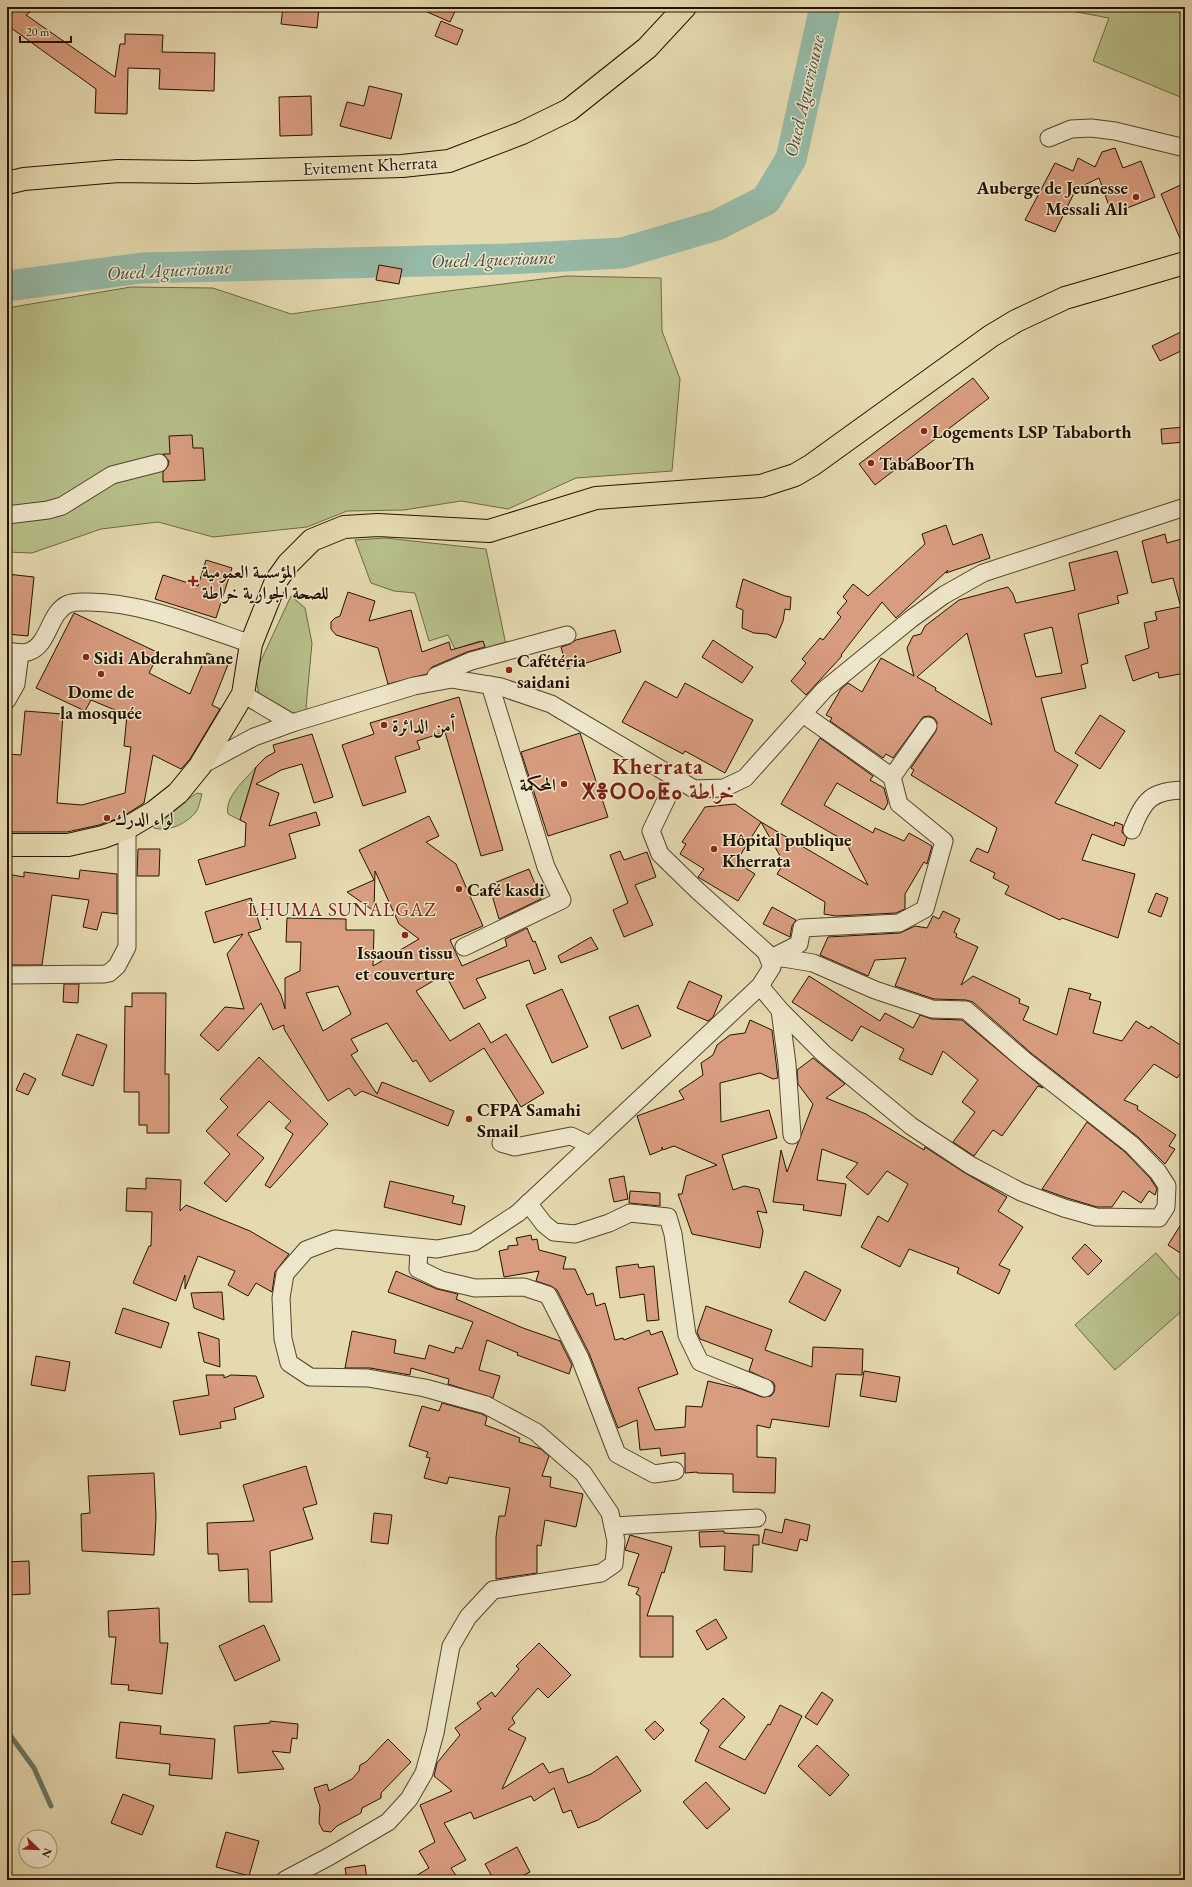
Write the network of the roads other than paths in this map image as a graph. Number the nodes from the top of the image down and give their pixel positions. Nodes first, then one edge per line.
1 (679, 11) edge
2 (1048, 138) dead end
3 (1185, 148) edge
4 (7, 183) edge
5 (1185, 263) edge
6 (159, 463) dead end
7 (1185, 507) edge
8 (7, 515) edge
9 (567, 635) dead end
10 (251, 644) junction
11 (14, 652) edge
12 (490, 685) junction
13 (414, 686) junction
14 (244, 694) junction
15 (7, 700) edge
16 (803, 714) junction
17 (292, 723) junction
18 (928, 726) dead end
19 (200, 766) junction
20 (892, 777) junction
21 (676, 780) junction
22 (1185, 790) edge
23 (127, 828) junction
24 (1132, 830) dead end
25 (7, 845) edge
26 (464, 947) dead end
27 (769, 959) junction
28 (7, 975) edge
29 (760, 986) junction
30 (780, 1010) junction
31 (792, 1135) dead end
32 (501, 1143) dead end
33 (590, 1145) junction
34 (528, 1203) junction
35 (419, 1248) junction
36 (765, 1388) dead end
37 (675, 1471) dead end
38 (757, 1518) dead end
39 (612, 1526) junction
40 (285, 1880) edge

1 - 4 main road, Evitement Kherrata
2 - 3 street
5 - 10 main road
6 - 8 street
7 - 16 street
9 - 13 street
10 - 11 street
10 - 14 main road
11 - 15 street
12 - 13 street
12 - 21 street
12 - 26 street
13 - 17 street
14 - 17 street
14 - 19 main road
16 - 20 street
16 - 21 street
17 - 19 street
18 - 20 street
19 - 23 main road
20 - 27 street
21 - 27 street
22 - 24 street
23 - 25 main road
23 - 28 street
27 - 29 street
27 - 30 street
29 - 30 street
29 - 33 street
30 - 31 street
32 - 33 street
33 - 34 street
34 - 35 street
34 - 36 street
35 - 37 street
35 - 39 street
38 - 39 street
39 - 40 street

